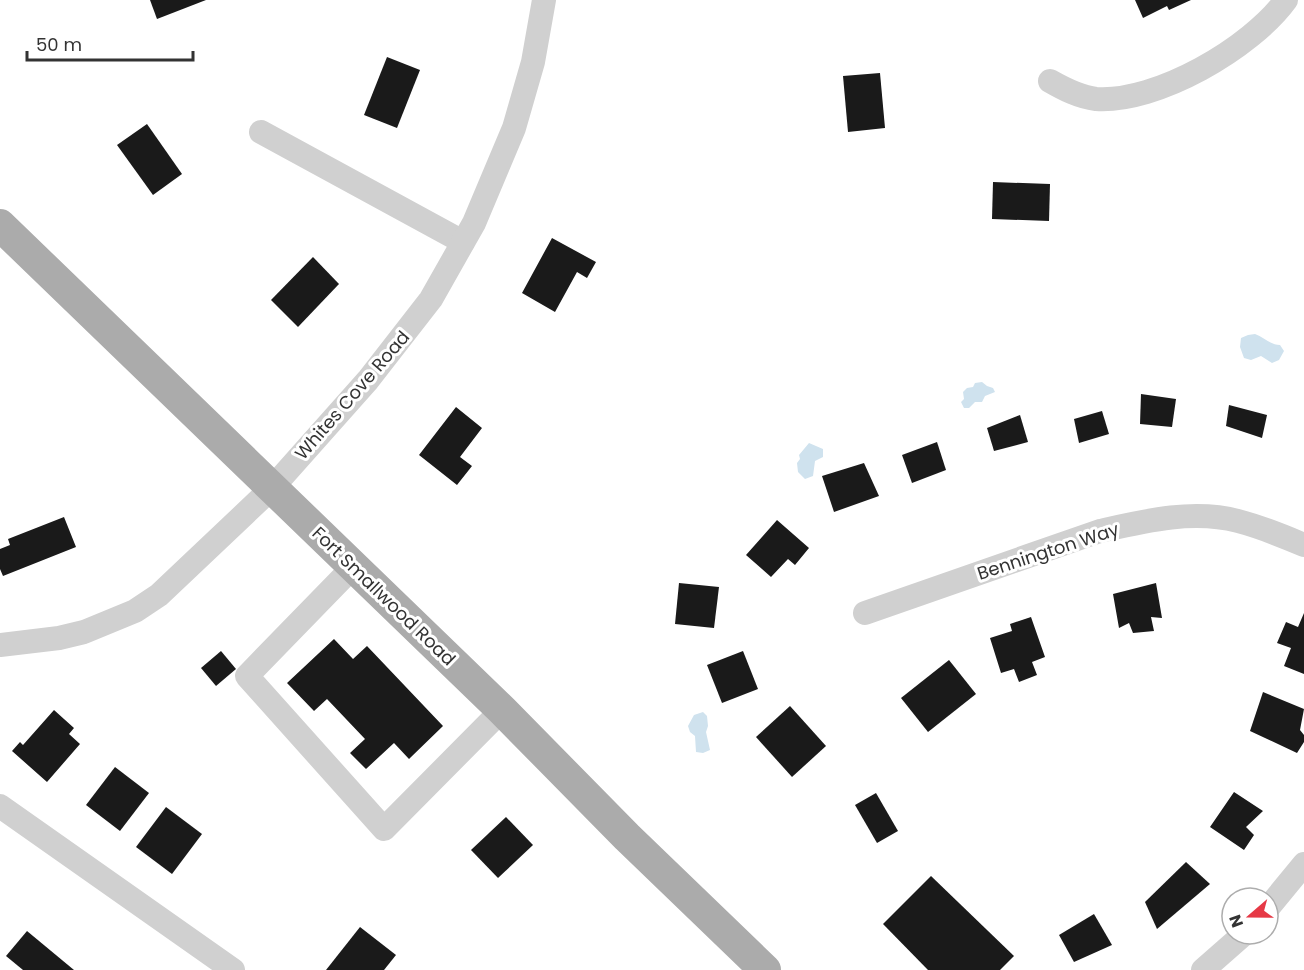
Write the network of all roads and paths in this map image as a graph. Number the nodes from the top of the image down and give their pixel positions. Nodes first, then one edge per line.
1 (544, 0) edge
2 (1286, 0) edge
3 (1050, 81) dead end
4 (261, 132) dead end
5 (0, 225) edge
6 (463, 242) junction
7 (272, 488) junction
8 (1304, 545) edge
9 (352, 567) junction
10 (865, 613) dead end
11 (0, 645) edge
12 (502, 710) junction
13 (0, 806) edge
14 (1304, 864) edge
15 (1280, 893) edge
16 (1230, 946) edge
17 (233, 970) edge
18 (765, 970) edge
19 (1203, 970) edge

1 - 6 street, Whites Cove Road
2 - 3 street
4 - 6 street
5 - 7 main road, Fort Smallwood Road
6 - 7 street, Whites Cove Road
7 - 9 main road, Fort Smallwood Road
7 - 11 street, Whites Cove Road
8 - 10 street, Bennington Way
9 - 12 main road, Fort Smallwood Road
9 - 12 street
12 - 18 main road, Fort Smallwood Road
13 - 17 street
14 - 15 street
16 - 19 street

